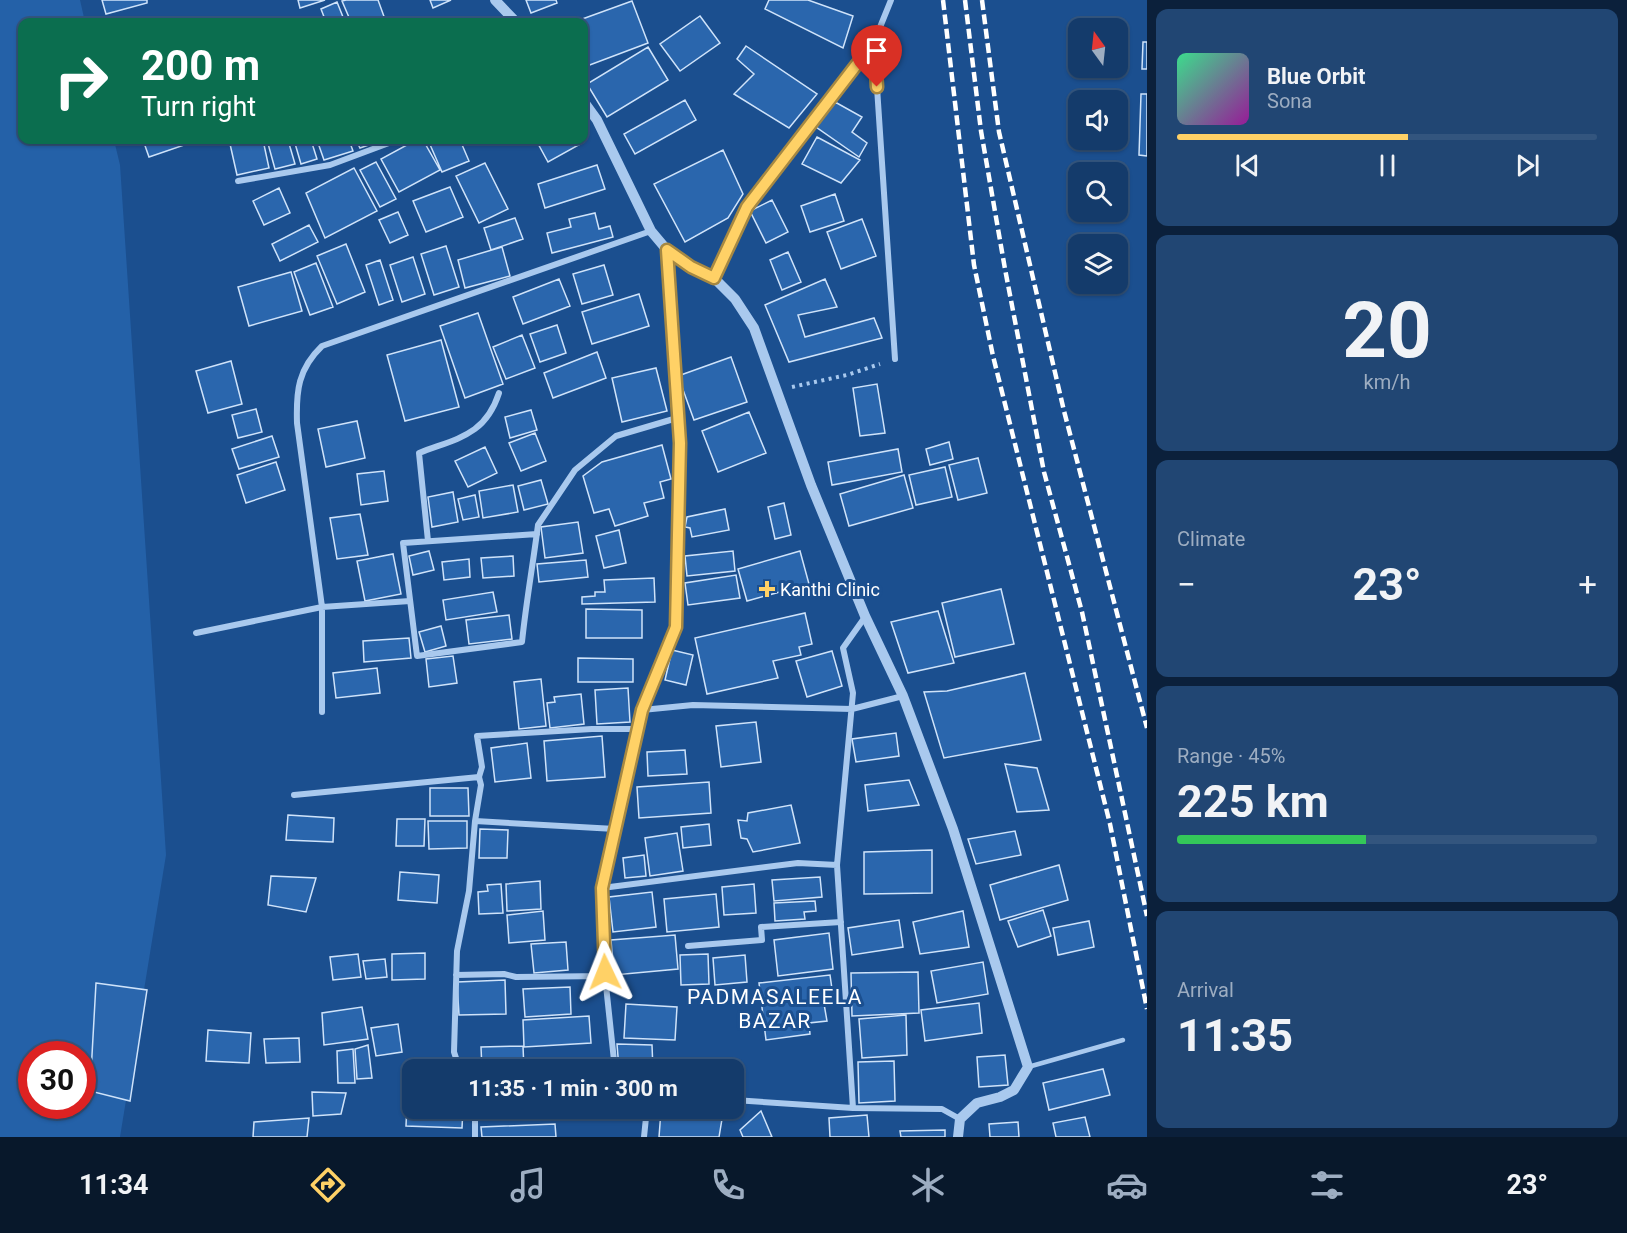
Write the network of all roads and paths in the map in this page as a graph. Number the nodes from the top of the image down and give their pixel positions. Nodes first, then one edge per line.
1 (495, 0) edge
2 (891, 0) edge
3 (512, 18) edge
4 (874, 42) junction
5 (588, 108) edge
6 (386, 144) edge
7 (238, 182) dead end
8 (651, 231) junction
9 (667, 250) junction
10 (714, 278) junction
11 (895, 359) joint
12 (777, 391) junction
13 (500, 393) dead end
14 (677, 418) junction
15 (537, 534) junction
16 (428, 541) junction
17 (410, 601) junction
18 (322, 607) junction
19 (865, 616) junction
20 (196, 633) dead end
21 (903, 696) junction
22 (852, 709) junction
23 (642, 710) junction
24 (322, 712) dead end
25 (638, 729) junction
26 (479, 777) junction
27 (294, 795) dead end
28 (475, 821) junction
29 (615, 829) junction
30 (837, 865) junction
31 (602, 888) junction
32 (841, 922) junction
33 (688, 946) dead end
34 (456, 975) junction
35 (605, 976) junction
36 (1123, 1040) dead end
37 (456, 1059) edge
38 (614, 1059) edge
39 (1028, 1067) junction
40 (744, 1101) edge
41 (853, 1108) junction
42 (475, 1119) edge
43 (646, 1119) edge
44 (960, 1119) junction
45 (475, 1137) edge
46 (644, 1137) edge
47 (958, 1137) edge

1 - 3 street
2 - 4 street
4 - 10 street
4 - 11 street
5 - 8 street
6 - 7 street
8 - 9 street
8 - 18 street
9 - 10 street
9 - 14 street
10 - 12 street
11 - 12 path
12 - 19 street
13 - 16 street
14 - 15 street
14 - 23 street
15 - 16 street
15 - 17 street
16 - 17 street
17 - 18 street
18 - 20 street
18 - 24 street
19 - 21 street
19 - 22 street
21 - 22 street
21 - 39 street
22 - 23 street
22 - 30 street
23 - 25 street
25 - 26 street
25 - 29 street
26 - 27 street
26 - 28 street
28 - 29 street
28 - 34 street
29 - 31 street
30 - 31 street
30 - 32 street
31 - 35 street
32 - 33 street
32 - 41 street
34 - 35 street
34 - 37 street
35 - 38 street
36 - 39 lane
39 - 44 street
40 - 41 street
41 - 44 street
42 - 45 street
43 - 46 street
44 - 47 street

